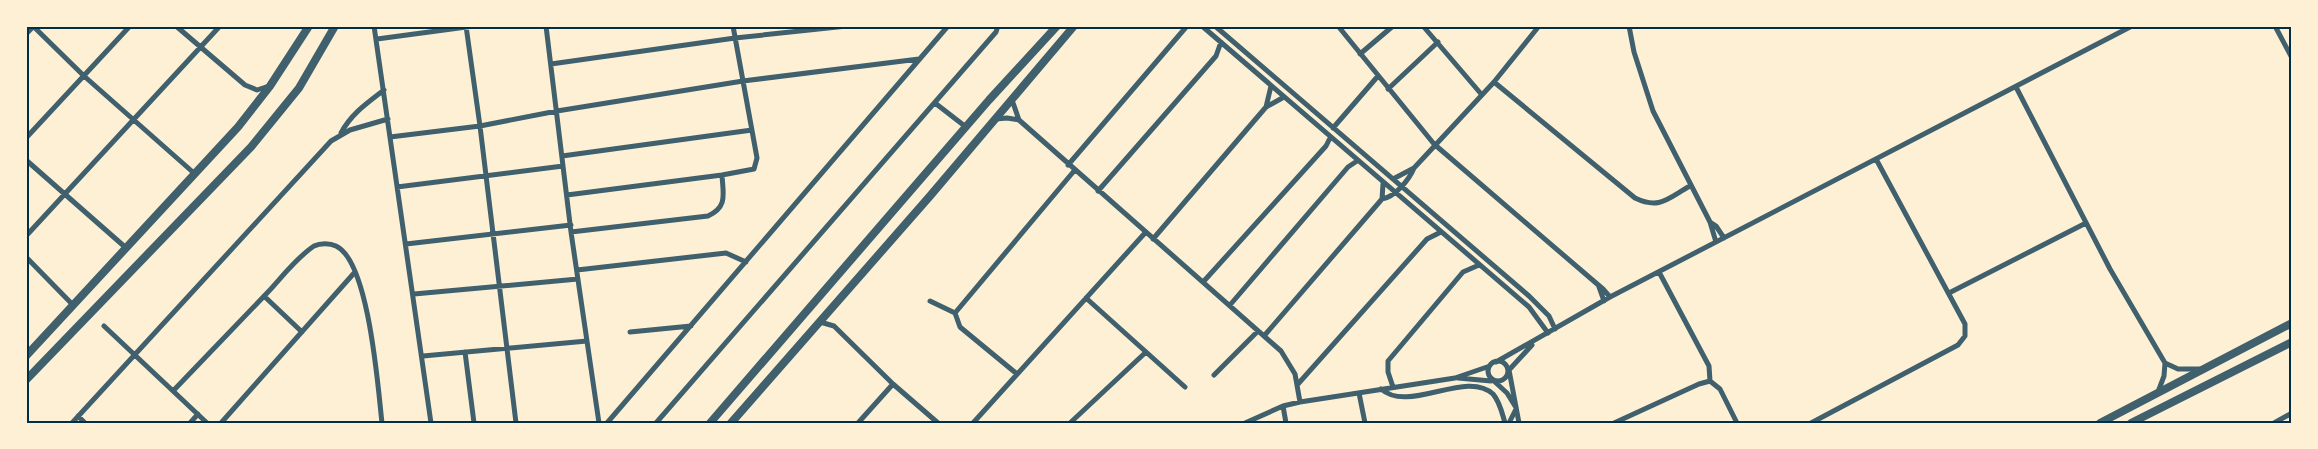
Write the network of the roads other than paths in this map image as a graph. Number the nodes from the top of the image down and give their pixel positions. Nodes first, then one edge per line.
1 (33, 26) edge
2 (130, 26) edge
3 (176, 26) edge
4 (220, 26) edge
5 (309, 26) edge
6 (335, 26) edge
7 (374, 26) edge
8 (474, 26) edge
9 (546, 26) edge
10 (734, 26) edge
11 (847, 26) edge
12 (948, 26) edge
13 (998, 26) edge
14 (1057, 26) edge
15 (1074, 26) edge
16 (1187, 26) edge
17 (1202, 26) edge
18 (1215, 26) edge
19 (1338, 26) edge
20 (1393, 26) edge
21 (1423, 26) edge
22 (1539, 26) edge
23 (1629, 26) edge
24 (2132, 26) edge
25 (2276, 26) edge
26 (466, 27) edge
27 (26, 34) edge
28 (735, 38) junction
29 (377, 39) junction
30 (1221, 42) junction
31 (1438, 42) junction
32 (200, 48) junction
33 (1360, 54) junction
34 (2292, 58) edge
35 (919, 59) junction
36 (551, 64) junction
37 (84, 76) junction
38 (1378, 76) junction
39 (742, 81) junction
40 (1494, 82) junction
41 (270, 86) junction
42 (1271, 86) junction
43 (2016, 87) junction
44 (1388, 89) junction
45 (384, 90) junction
46 (1482, 95) junction
47 (1284, 97) junction
48 (1012, 100) junction
49 (935, 103) junction
50 (1266, 107) junction
51 (557, 111) junction
52 (388, 119) junction
53 (996, 119) junction
54 (133, 120) junction
55 (1018, 120) junction
56 (480, 126) junction
57 (966, 127) junction
58 (1333, 128) junction
59 (752, 130) junction
60 (340, 135) junction
61 (390, 137) junction
62 (26, 138) edge
63 (1330, 138) junction
64 (1434, 144) junction
65 (562, 156) junction
66 (26, 160) edge
67 (1876, 160) junction
68 (1357, 161) junction
69 (1068, 165) junction
70 (563, 166) junction
71 (1414, 168) junction
72 (1074, 171) junction
73 (195, 174) junction
74 (486, 176) junction
75 (722, 176) junction
76 (1392, 179) junction
77 (1384, 184) junction
78 (1401, 186) junction
79 (1690, 186) junction
80 (397, 187) junction
81 (1098, 191) junction
82 (65, 193) junction
83 (1395, 193) junction
84 (567, 195) junction
85 (1382, 199) junction
86 (1710, 222) junction
87 (2086, 223) junction
88 (570, 225) junction
89 (571, 232) junction
90 (1441, 232) junction
91 (493, 233) junction
92 (1144, 233) junction
93 (26, 236) edge
94 (1724, 238) junction
95 (1153, 239) junction
96 (1716, 242) junction
97 (406, 244) junction
98 (125, 247) junction
99 (26, 258) edge
100 (746, 262) junction
101 (1479, 265) junction
102 (577, 270) junction
103 (355, 272) junction
104 (1659, 272) junction
105 (578, 279) junction
106 (1204, 281) junction
107 (499, 286) junction
108 (1599, 287) junction
109 (1948, 293) junction
110 (414, 294) junction
111 (264, 296) junction
112 (1086, 298) junction
113 (1610, 298) junction
114 (930, 301) dead end
115 (1604, 301) junction
116 (73, 304) junction
117 (1230, 305) junction
118 (955, 313) junction
119 (820, 322) junction
120 (2292, 323) edge
121 (104, 326) dead end
122 (691, 326) junction
123 (1556, 330) junction
124 (1258, 331) junction
125 (302, 332) junction
126 (630, 332) dead end
127 (1548, 333) junction
128 (1264, 336) junction
129 (586, 341) junction
130 (1536, 341) junction
131 (2292, 342) edge
132 (506, 348) junction
133 (465, 352) junction
134 (1146, 352) junction
135 (134, 355) junction
136 (26, 356) edge
137 (423, 356) junction
138 (1496, 362) junction
139 (2164, 363) junction
140 (1488, 367) junction
141 (2199, 369) junction
142 (1509, 370) junction
143 (1017, 374) junction
144 (1214, 376) dead end
145 (1455, 378) junction
146 (26, 380) edge
147 (1710, 381) junction
148 (1493, 382) junction
149 (893, 384) junction
150 (1298, 384) junction
151 (1184, 387) dead end
152 (1393, 387) junction
153 (1381, 389) junction
154 (173, 392) junction
155 (2158, 392) junction
156 (1359, 393) junction
157 (1300, 402) junction
158 (1283, 406) junction
159 (1516, 409) junction
160 (198, 414) junction
161 (2292, 414) edge
162 (78, 416) junction
163 (1624, 421) edge
164 (862, 422) edge
165 (72, 423) edge
166 (85, 423) edge
167 (190, 423) edge
168 (207, 423) edge
169 (221, 423) edge
170 (382, 423) edge
171 (431, 423) edge
172 (474, 423) edge
173 (516, 423) edge
174 (599, 423) edge
175 (607, 423) edge
176 (656, 423) edge
177 (710, 423) edge
178 (732, 423) edge
179 (938, 423) edge
180 (973, 423) edge
181 (1070, 423) edge
182 (1245, 423) edge
183 (1286, 423) edge
184 (1365, 423) edge
185 (1504, 423) edge
186 (1509, 423) edge
187 (1519, 423) edge
188 (1614, 423) edge
189 (1737, 423) edge
190 (1811, 423) edge
191 (2100, 423) edge
192 (2131, 423) edge
193 (2274, 423) edge

1 - 27 street
1 - 37 street
2 - 37 street
3 - 32 street
4 - 32 street
5 - 41 street
6 - 146 street
7 - 29 street
8 - 26 street
9 - 36 street
10 - 28 street
11 - 28 street
12 - 35 street
13 - 49 street
14 - 57 street
15 - 48 street
16 - 69 street
17 - 30 street
18 - 58 street
19 - 33 street
20 - 33 street
21 - 31 street
22 - 40 street
23 - 79 street
24 - 43 street
25 - 34 street
26 - 29 street
26 - 56 street
28 - 36 street
28 - 39 street
29 - 45 street
30 - 42 street
30 - 81 street
31 - 44 street
31 - 46 street
32 - 41 street
32 - 54 street
33 - 38 street
35 - 39 street
35 - 100 street
36 - 51 street
37 - 54 street
37 - 62 street
38 - 44 street
38 - 58 street
39 - 51 street
39 - 59 street
40 - 46 street
40 - 79 street
41 - 73 street
42 - 47 street
42 - 50 street
43 - 67 street
43 - 87 street
44 - 64 street
45 - 52 street
45 - 60 street
46 - 64 street
47 - 50 street
47 - 63 street
48 - 53 street
48 - 55 street
49 - 57 street
49 - 176 street
50 - 95 street
51 - 56 street
51 - 65 street
52 - 60 street
52 - 61 street
53 - 55 street
53 - 119 street
54 - 73 street
54 - 82 street
55 - 69 street
56 - 61 street
56 - 74 street
57 - 177 street
58 - 76 street
59 - 65 street
59 - 75 street
60 - 135 street
61 - 80 street
63 - 68 street
63 - 106 street
64 - 71 street
64 - 108 street
65 - 70 street
66 - 82 street
67 - 94 street
67 - 109 street
68 - 77 street
68 - 117 street
69 - 72 street
70 - 74 street
70 - 84 street
71 - 76 street
71 - 78 street
72 - 81 street
72 - 118 street
73 - 98 street
74 - 80 street
74 - 91 street
75 - 84 street
75 - 89 street
76 - 78 street
77 - 83 street
77 - 85 street
78 - 83 street
78 - 123 street
79 - 86 street
80 - 97 street
81 - 92 street
82 - 93 street
82 - 98 street
83 - 85 street
83 - 90 street
84 - 88 street
85 - 128 street
86 - 94 street
86 - 96 street
87 - 109 street
87 - 139 street
88 - 89 street
88 - 91 street
89 - 102 street
90 - 101 street
90 - 150 street
91 - 97 street
91 - 107 street
92 - 95 street
92 - 112 street
94 - 96 street
95 - 106 street
96 - 104 street
97 - 110 street
98 - 116 street
99 - 116 street
100 - 102 street
100 - 122 street
101 - 127 street
101 - 152 street
102 - 105 street
103 - 111 street
103 - 125 street
103 - 170 street
104 - 113 street
104 - 147 street
105 - 107 street
105 - 129 street
106 - 117 street
107 - 110 street
107 - 132 street
108 - 113 street
108 - 115 street
109 - 190 street
110 - 137 street
111 - 125 street
111 - 154 street
112 - 134 street
112 - 143 street
113 - 115 street
114 - 118 street
115 - 123 street
116 - 136 street
117 - 124 street
118 - 143 street
119 - 149 street
119 - 178 street
120 - 141 street
121 - 135 street
122 - 126 street
122 - 175 street
123 - 127 street
124 - 128 street
124 - 144 street
125 - 169 street
127 - 130 street
128 - 150 street
129 - 132 street
129 - 174 street
130 - 138 street
130 - 142 street
131 - 192 street
132 - 133 street
132 - 173 street
133 - 137 street
133 - 172 street
134 - 151 street
134 - 181 street
135 - 154 street
135 - 162 street
137 - 171 street
138 - 140 street
138 - 142 street
139 - 141 street
139 - 155 street
140 - 145 street
140 - 148 street
141 - 155 street
142 - 148 street
142 - 159 street
143 - 180 street
145 - 148 street
145 - 152 street
147 - 163 street
147 - 189 street
148 - 159 street
149 - 164 street
149 - 179 street
150 - 157 street
152 - 153 street
153 - 156 street
153 - 185 street
154 - 160 street
155 - 191 street
156 - 157 street
156 - 184 street
157 - 158 street
158 - 182 street
158 - 183 street
159 - 186 street
159 - 187 street
160 - 167 street
160 - 168 street
161 - 193 street
162 - 165 street
162 - 166 street
163 - 188 street

